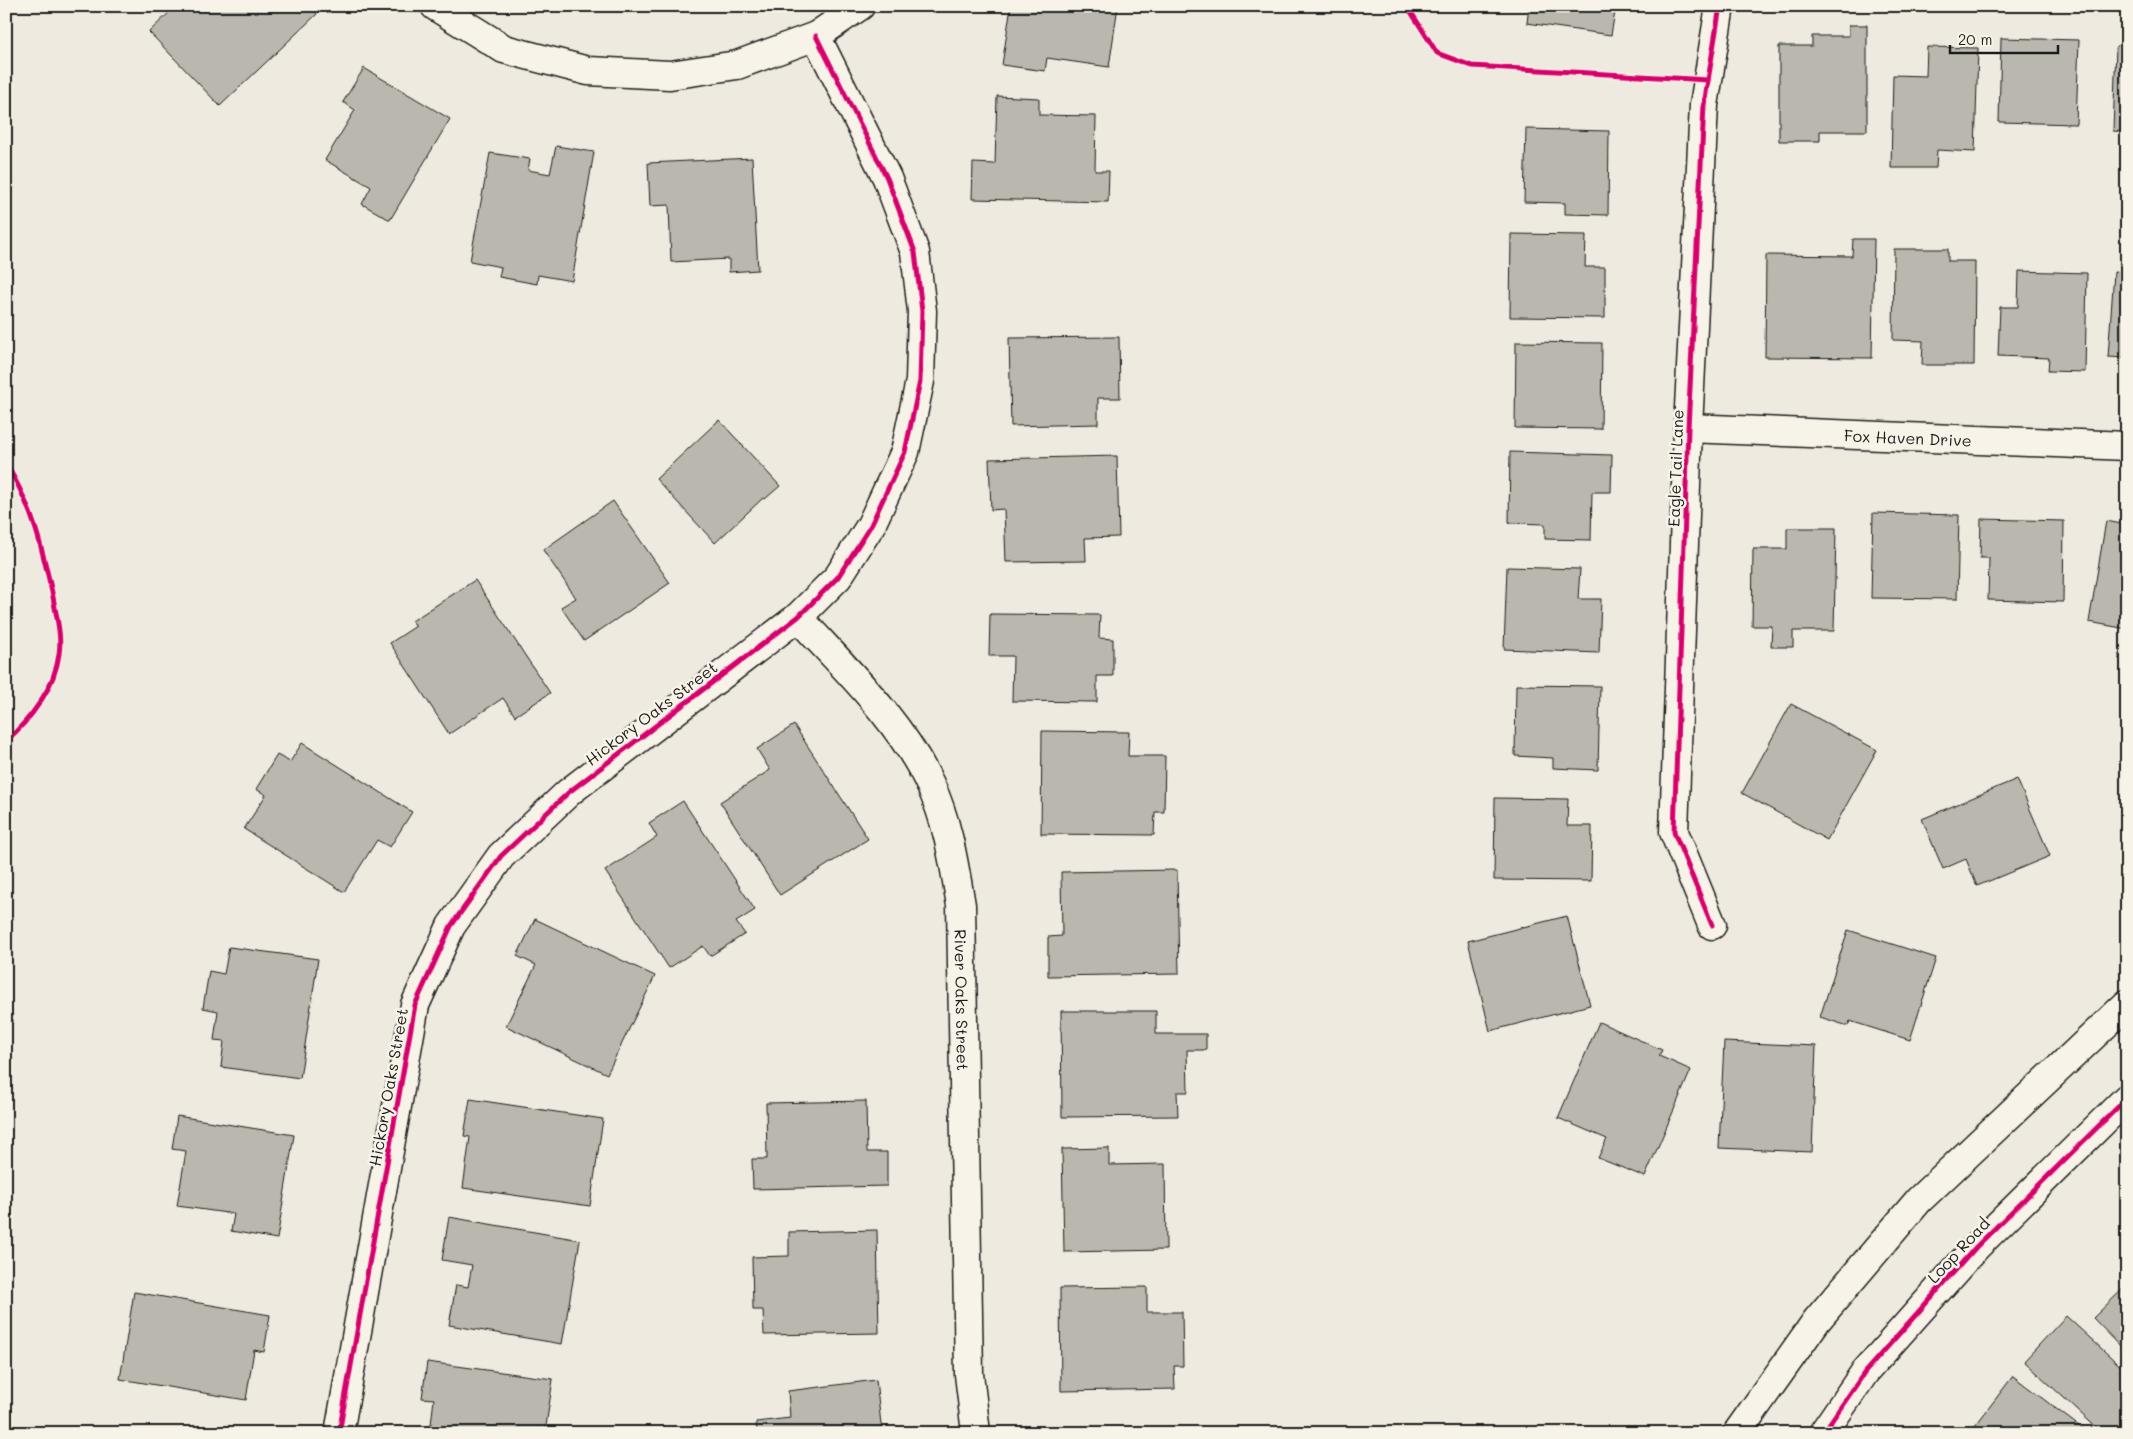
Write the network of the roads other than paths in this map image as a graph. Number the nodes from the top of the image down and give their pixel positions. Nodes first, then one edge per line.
1 (435, 6) edge
2 (860, 6) edge
3 (1720, 6) edge
4 (816, 36) junction
5 (1688, 428) junction
6 (2127, 446) edge
7 (798, 618) junction
8 (1712, 925) dead end
9 (2127, 1004) edge
10 (2127, 1098) edge
11 (338, 1433) edge
12 (976, 1433) edge
13 (1737, 1433) edge
14 (1823, 1433) edge

1 - 4 street
2 - 4 street
3 - 5 street, Eagle Tail Lane
4 - 7 street, Hickory Oaks Street
5 - 6 street, Fox Haven Drive
5 - 8 street, Eagle Tail Lane
7 - 11 street, Hickory Oaks Street
7 - 12 street, River Oaks Street
9 - 13 street
10 - 14 street, Loop Road

